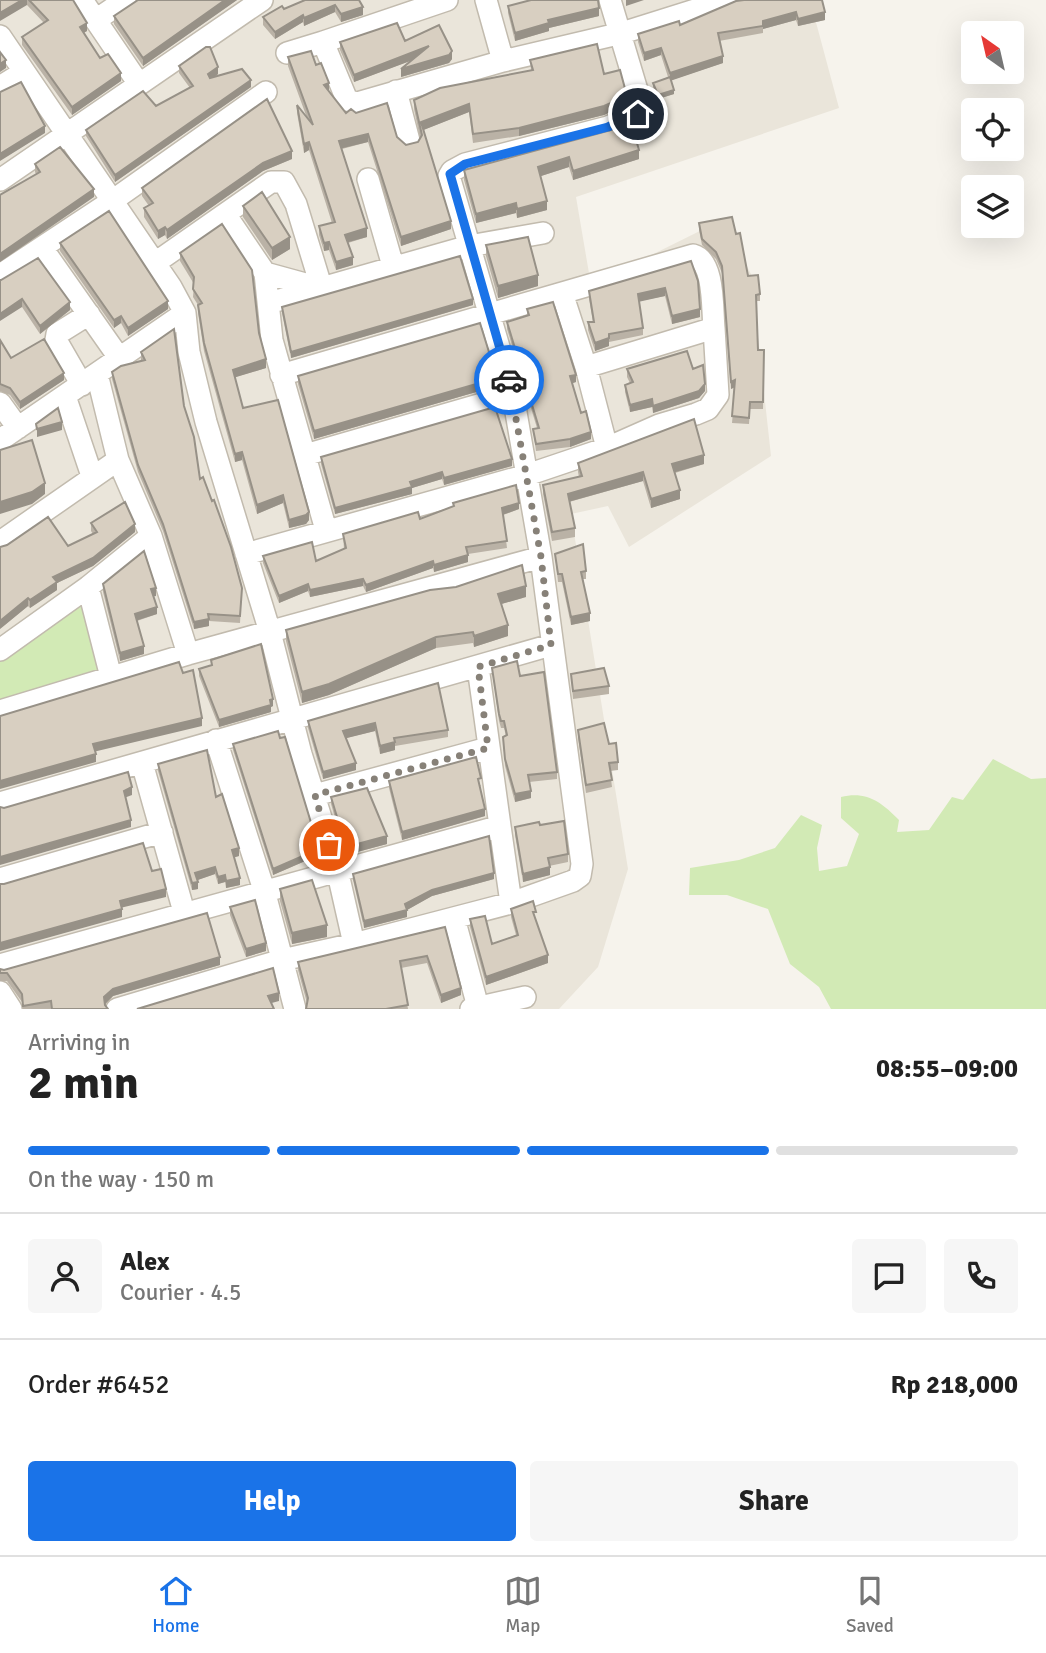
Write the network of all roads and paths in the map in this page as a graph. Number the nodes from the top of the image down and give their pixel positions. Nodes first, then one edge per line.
1 (82, 0) edge
2 (125, 0) edge
3 (262, 0) edge
4 (447, 0) edge
5 (486, 0) edge
6 (610, 0) edge
7 (727, 0) edge
8 (96, 20) junction
9 (622, 33) junction
10 (0, 36) edge
11 (323, 42) junction
12 (287, 53) dead end
13 (503, 61) junction
14 (24, 72) junction
15 (139, 84) junction
16 (0, 87) edge
17 (266, 92) dead end
18 (396, 92) junction
19 (69, 134) junction
20 (409, 141) edge
21 (368, 179) dead end
22 (0, 180) edge
23 (113, 201) junction
24 (225, 214) junction
25 (543, 233) dead end
26 (469, 246) junction
27 (42, 248) junction
28 (155, 263) junction
29 (393, 266) junction
30 (265, 273) junction
31 (0, 275) edge
32 (318, 287) junction
33 (562, 293) junction
34 (269, 303) junction
35 (185, 313) junction
36 (89, 314) junction
37 (490, 315) junction
38 (714, 328) junction
39 (120, 359) junction
40 (586, 367) junction
41 (281, 375) junction
42 (81, 385) junction
43 (513, 394) junction
44 (0, 403) edge
45 (9, 434) edge
46 (607, 448) junction
47 (305, 455) junction
48 (118, 460) junction
49 (527, 475) junction
50 (92, 476) junction
51 (326, 530) junction
52 (151, 536) junction
53 (0, 542) edge
54 (246, 554) junction
55 (541, 557) junction
56 (88, 587) junction
57 (270, 632) junction
58 (551, 645) junction
59 (0, 650) edge
60 (188, 654) junction
61 (478, 667) junction
62 (111, 677) junction
63 (0, 710) edge
64 (292, 720) junction
65 (216, 740) junction
66 (488, 748) junction
67 (142, 763) junction
68 (315, 795) junction
69 (0, 803) edge
70 (500, 826) junction
71 (162, 832) junction
72 (337, 869) junction
73 (0, 879) edge
74 (264, 890) junction
75 (511, 903) junction
76 (184, 912) junction
77 (453, 919) junction
78 (354, 944) junction
79 (282, 960) junction
80 (0, 965) edge
81 (0, 992) edge
82 (525, 997) dead end
83 (474, 1008) edge
84 (11, 1009) edge
85 (117, 1009) edge
86 (295, 1009) edge

1 - 8 street
2 - 8 street
3 - 15 street
4 - 11 street
5 - 13 street
6 - 9 street
7 - 9 street
8 - 15 street
9 - 13 street
9 - 26 street
10 - 14 street
11 - 12 street
11 - 18 street
13 - 18 street
14 - 16 street
14 - 19 street
15 - 19 street
17 - 23 street
18 - 20 street
19 - 22 street
19 - 23 street
21 - 29 street
23 - 27 street
23 - 28 street
24 - 28 street
24 - 30 street
24 - 32 street
25 - 26 street
26 - 29 street
26 - 37 street
27 - 31 street
27 - 36 street
28 - 35 street
29 - 32 street
30 - 32 street
30 - 34 street
32 - 34 street
33 - 37 street
33 - 38 street
33 - 40 street
34 - 41 street
35 - 39 street
35 - 54 street
36 - 39 street
36 - 42 street
37 - 41 street
37 - 43 street
38 - 40 street
38 - 46 street
39 - 42 street
40 - 46 street
41 - 47 street
42 - 45 street
42 - 48 street
42 - 50 street
43 - 47 street
43 - 49 street
44 - 45 street
46 - 49 street
47 - 51 street
48 - 50 street
48 - 52 street
49 - 51 street
49 - 55 street
50 - 53 street
51 - 54 street
52 - 56 street
52 - 60 street
54 - 57 street
55 - 57 street
55 - 58 street
56 - 59 street
56 - 62 street
57 - 60 street
57 - 64 street
58 - 61 street
58 - 75 street
60 - 62 street
61 - 64 street
61 - 66 street
62 - 63 street
64 - 65 street
64 - 68 street
65 - 67 street
65 - 74 street
66 - 68 street
66 - 70 street
67 - 69 street
67 - 71 street
68 - 72 street
70 - 72 street
70 - 75 street
71 - 73 street
71 - 76 street
72 - 74 street
72 - 78 street
74 - 76 street
74 - 79 street
75 - 77 street
76 - 80 street
77 - 78 street
77 - 83 street
78 - 79 street
79 - 85 street
79 - 86 street
81 - 84 street
82 - 83 street

